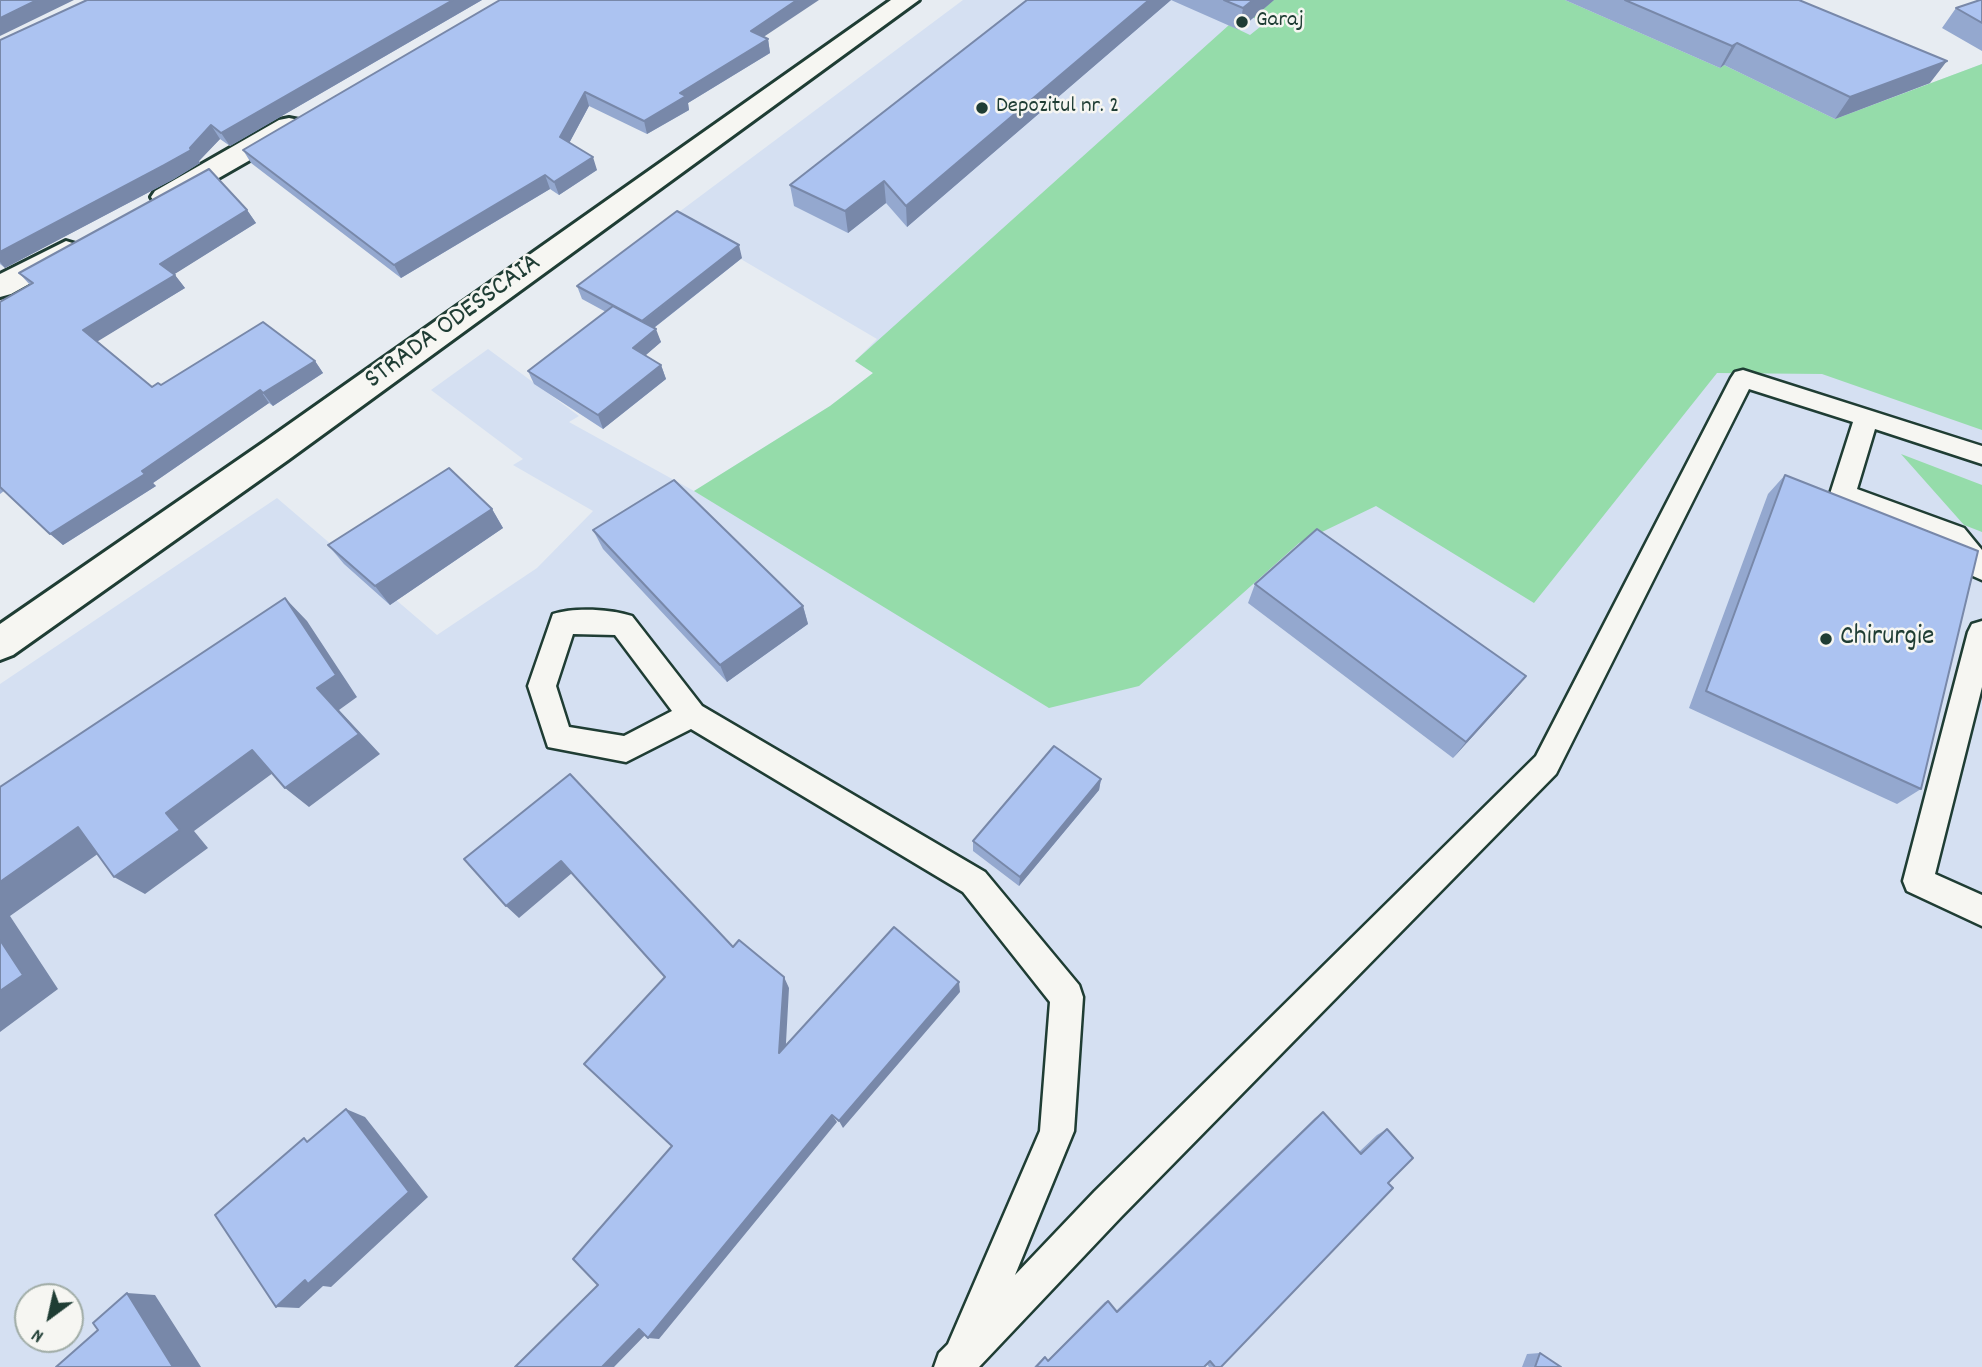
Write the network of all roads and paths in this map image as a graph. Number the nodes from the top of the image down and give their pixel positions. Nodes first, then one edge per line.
1 (907, 0) edge
2 (317, 110) edge
3 (139, 212) edge
4 (93, 237) edge
5 (0, 287) edge
6 (1866, 418) junction
7 (1982, 455) edge
8 (1982, 569) edge
9 (1982, 632) edge
10 (0, 644) edge
11 (692, 715) junction
12 (1982, 911) edge
13 (957, 1364) edge

1 - 10 street, STRADA ODESSCAIA
2 - 3 street
4 - 5 street
6 - 7 lane
6 - 8 lane
6 - 13 lane
9 - 12 lane
11 - 11 lane
11 - 13 lane

